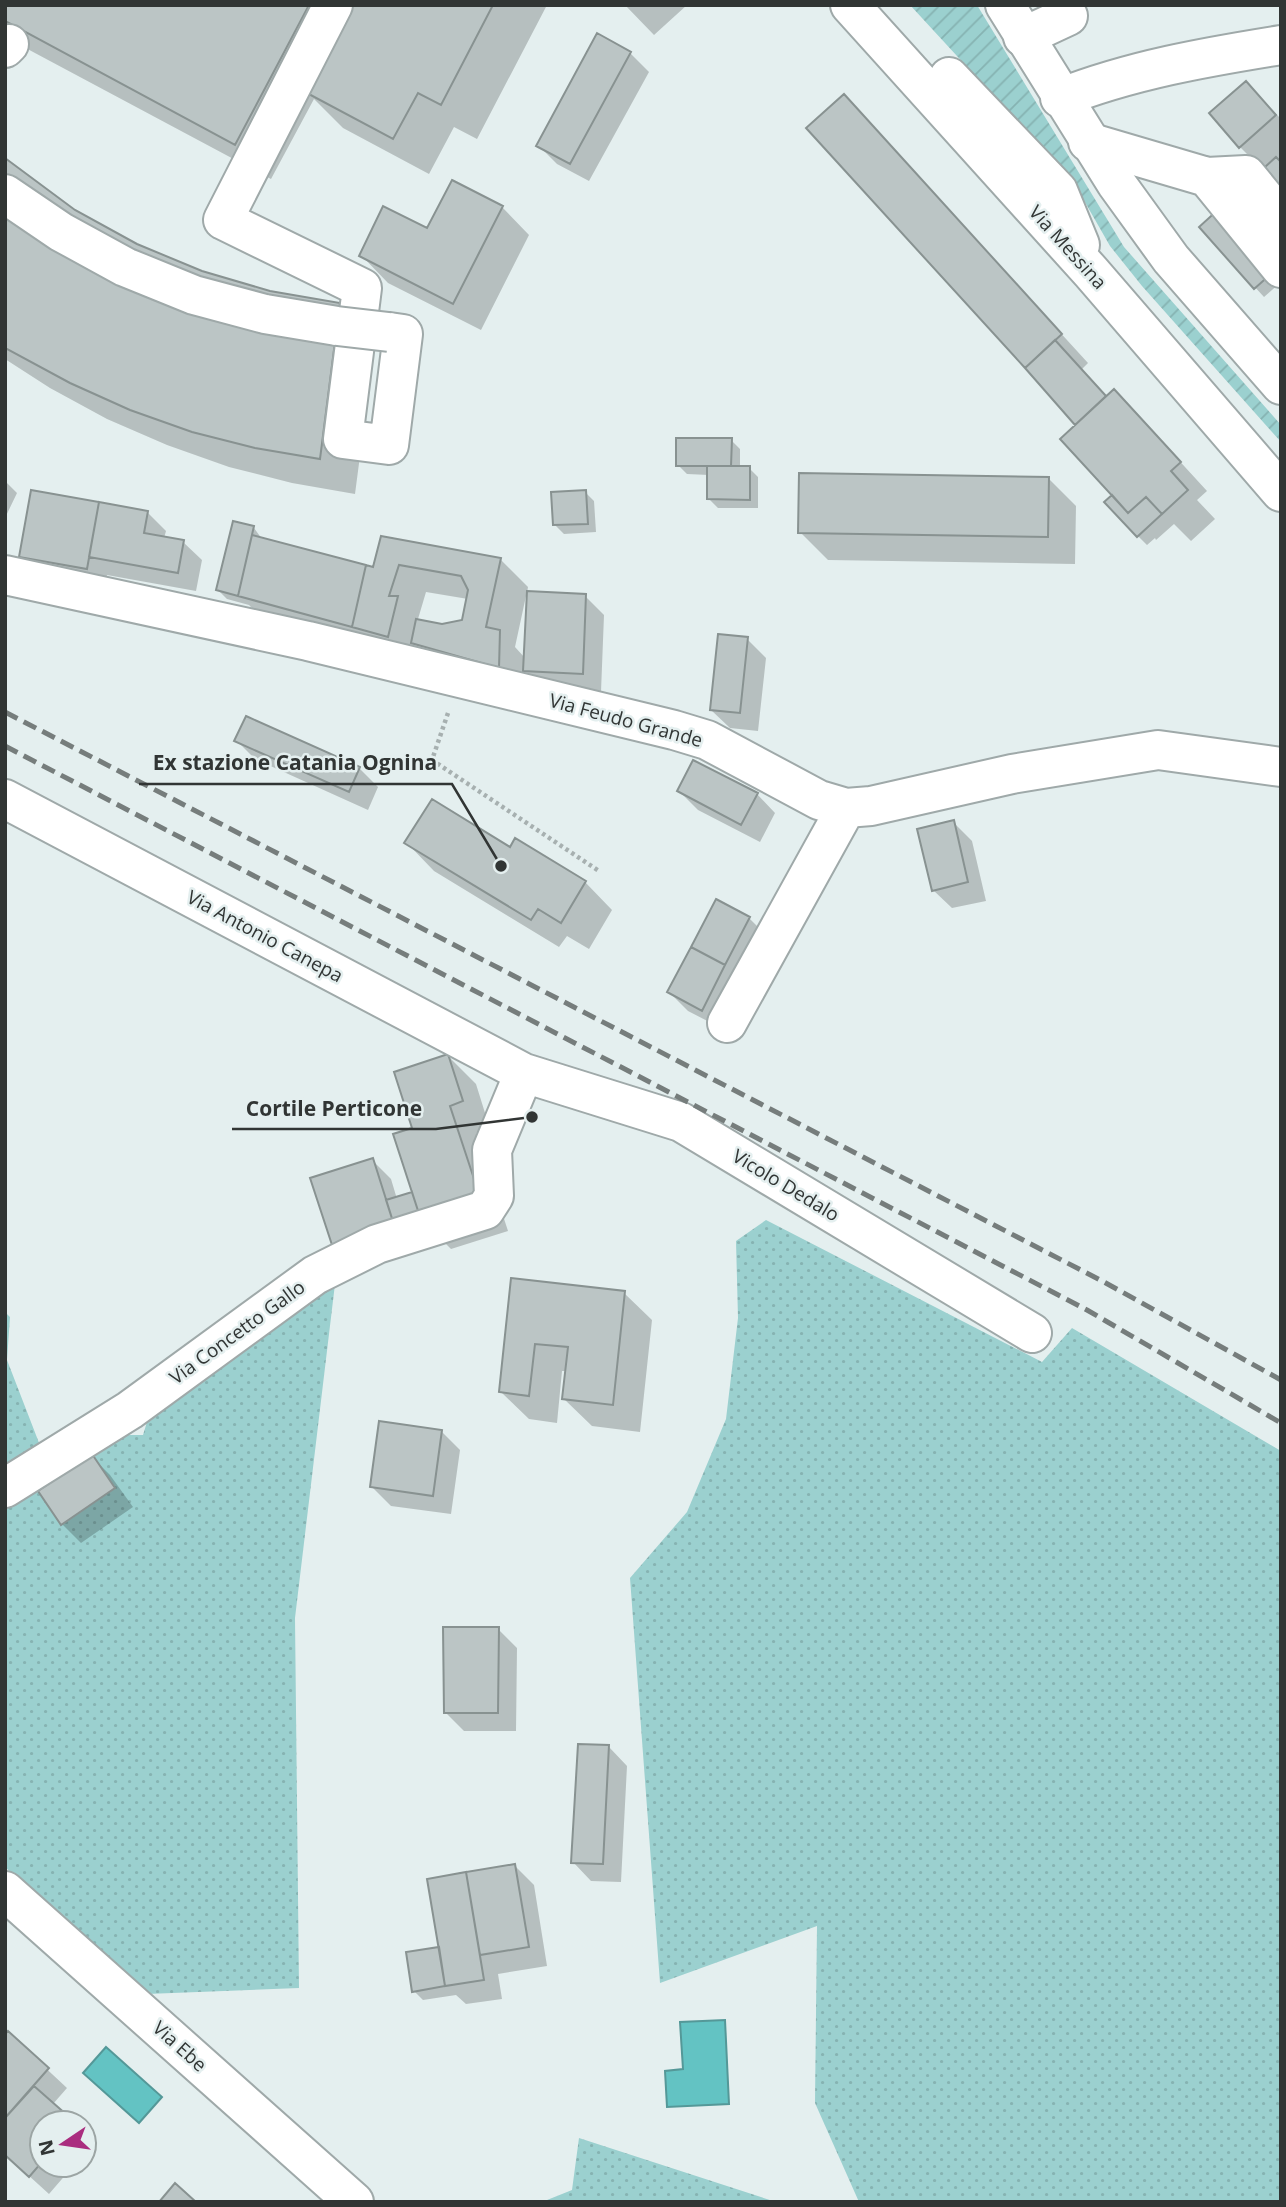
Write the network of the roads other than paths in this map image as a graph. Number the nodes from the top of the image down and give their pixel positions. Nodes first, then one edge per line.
1 (333, 5) edge
2 (850, 5) edge
3 (885, 5) edge
4 (1069, 16) dead end
5 (1014, 21) edge
6 (1281, 45) edge
7 (1060, 98) junction
8 (1088, 142) junction
9 (1208, 177) junction
10 (5, 194) edge
11 (1281, 218) edge
12 (1281, 268) edge
13 (1091, 272) junction
14 (1281, 385) edge
15 (1281, 492) edge
16 (5, 575) edge
17 (1281, 767) edge
18 (5, 799) edge
19 (846, 808) junction
20 (727, 1023) dead end
21 (524, 1073) junction
22 (1032, 1333) dead end
23 (5, 1488) edge
24 (5, 1891) edge
25 (354, 2202) edge

1 - 10 street, bridge
2 - 13 street, Via Messina
3 - 13 street
4 - 5 street
5 - 7 street
6 - 7 street
7 - 8 street
8 - 9 street
8 - 14 street
9 - 11 street
9 - 12 street
13 - 15 street, Via Messina
16 - 19 street, Via Feudo Grande
17 - 19 street, Via Feudo Grande
18 - 21 street, Via Antonio Canepa
19 - 20 street
21 - 22 street, Vicolo Dedalo
21 - 23 street, Via Concetto Gallo
24 - 25 street, Via Ebe

